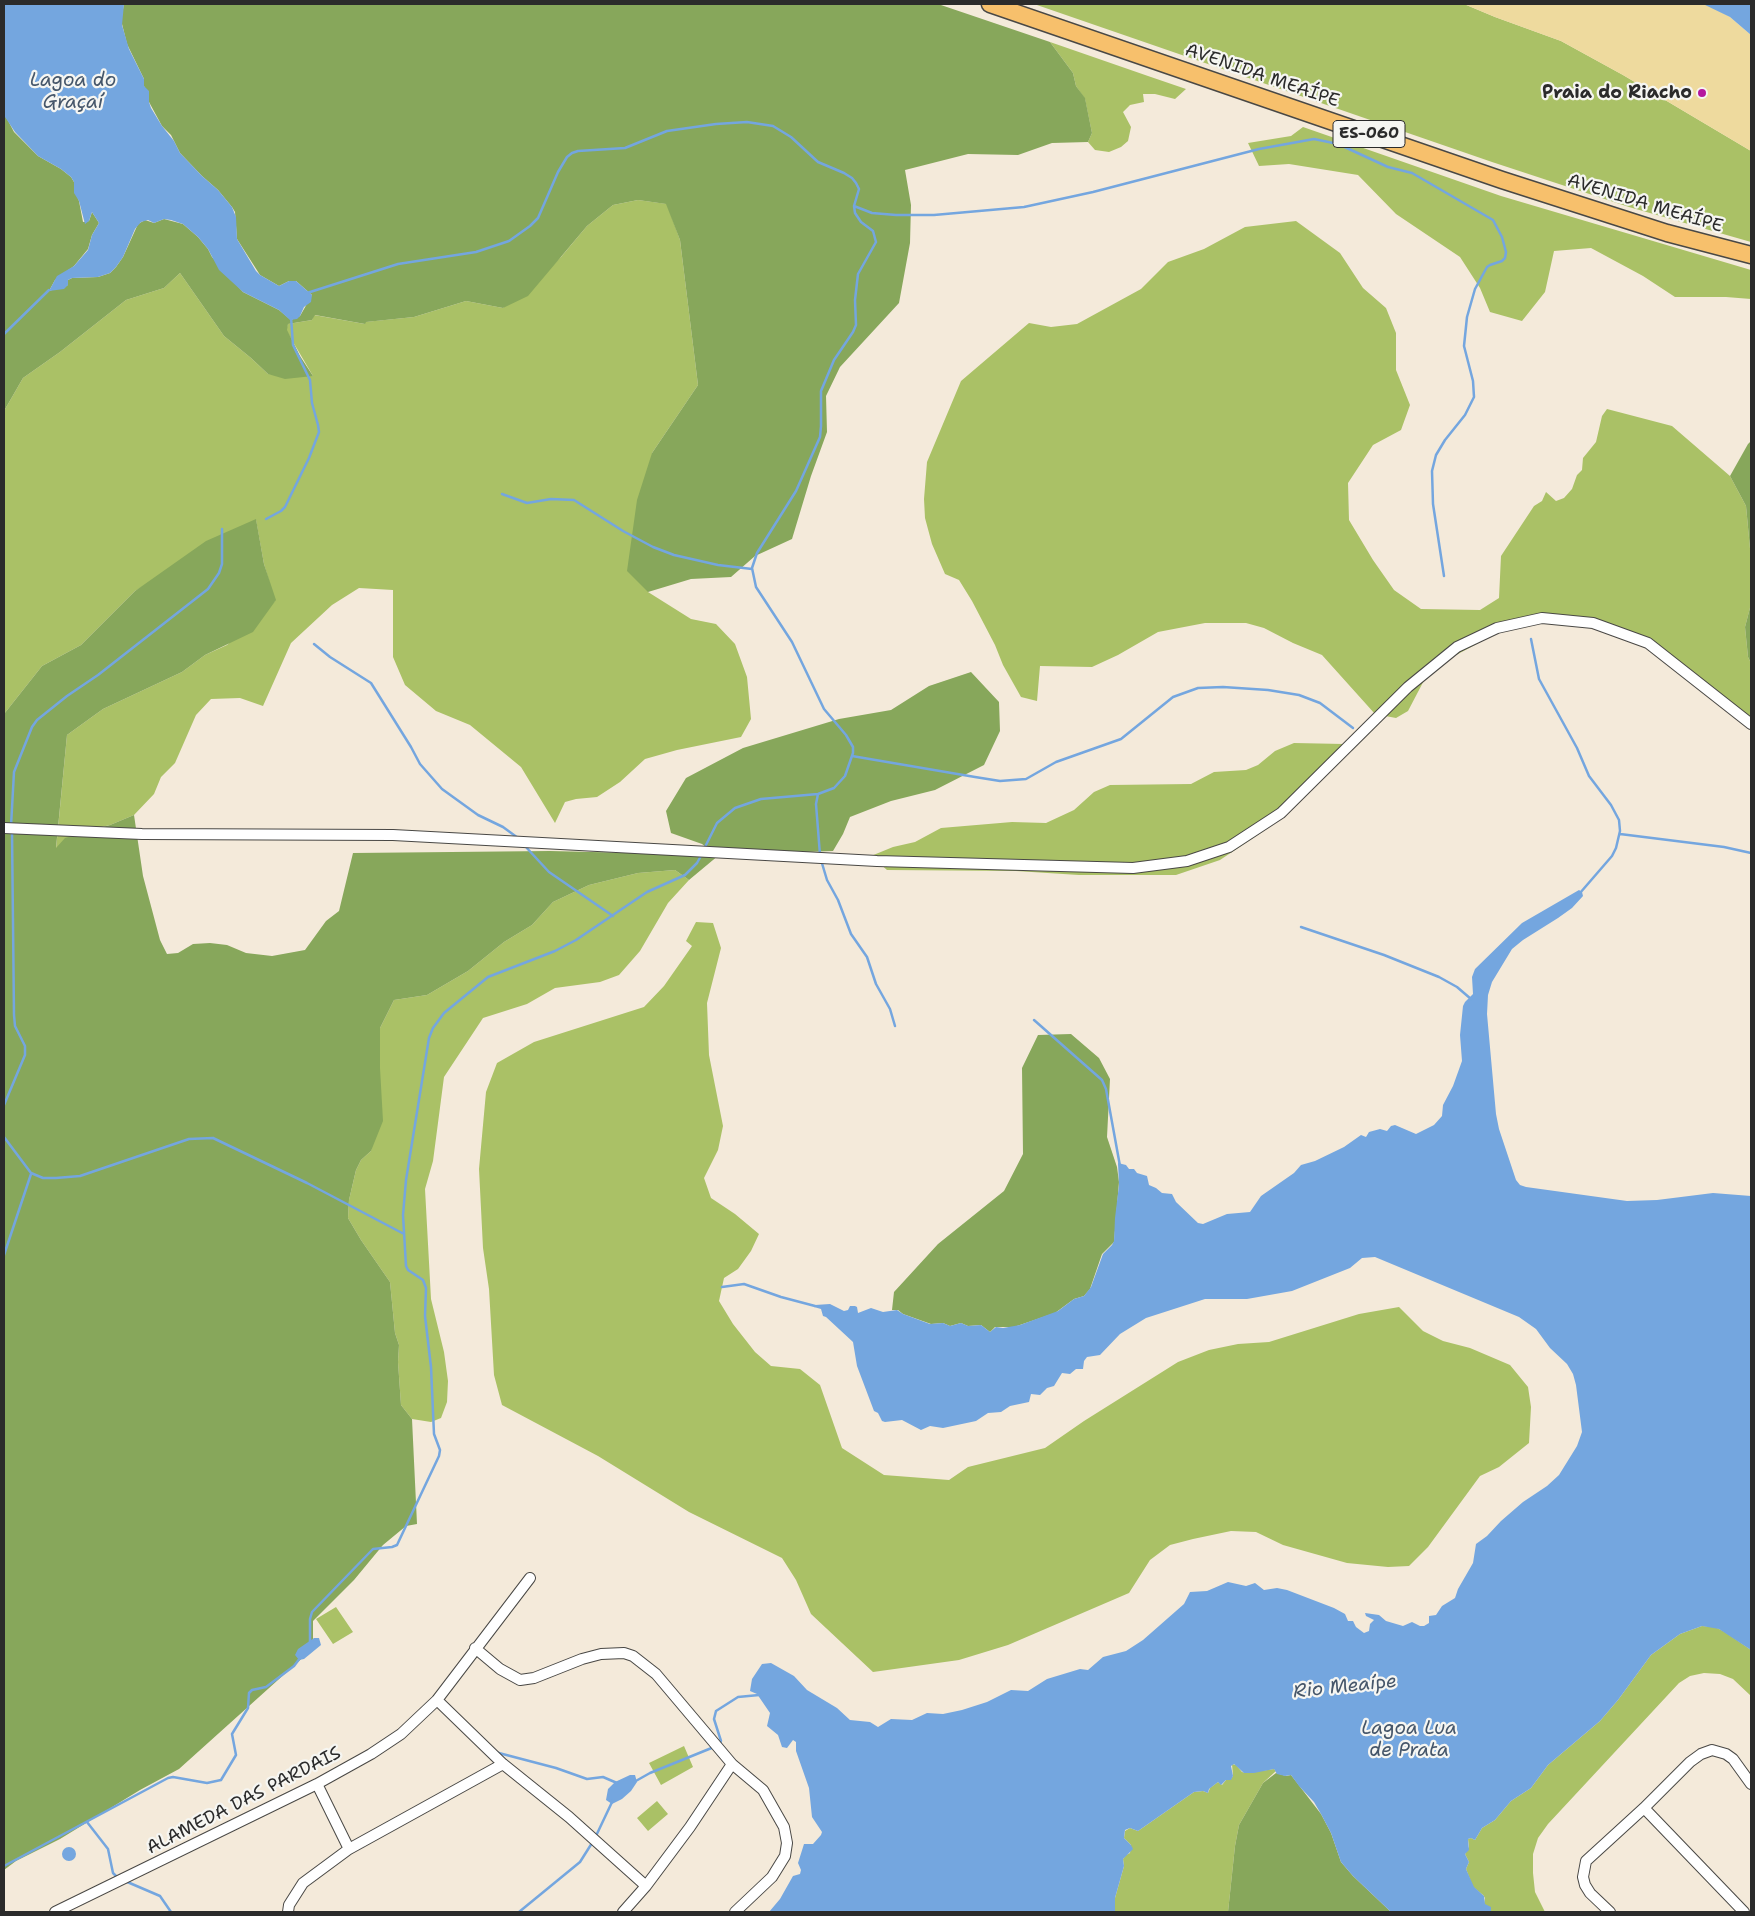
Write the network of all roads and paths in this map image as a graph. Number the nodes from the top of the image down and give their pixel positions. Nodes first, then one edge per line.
1 (990, 4) edge
2 (1751, 255) edge
3 (1751, 724) edge
4 (4, 828) edge
5 (530, 1578) dead end
6 (475, 1648) junction
7 (437, 1700) junction
8 (503, 1764) junction
9 (732, 1764) junction
10 (317, 1784) junction
11 (1751, 1784) edge
12 (1644, 1808) junction
13 (350, 1850) junction
14 (646, 1886) junction
15 (55, 1912) edge
16 (288, 1912) edge
17 (623, 1912) edge
18 (735, 1912) edge
19 (1610, 1912) edge
20 (1744, 1912) edge

1 - 2 main road, AVENIDA MEAÍPE / ES-060
3 - 4 street
5 - 6 street, ALAMEDA DAS PARDAIS
6 - 7 street, ALAMEDA DAS PARDAIS
6 - 9 street
7 - 8 street
7 - 10 street, ALAMEDA DAS PARDAIS
8 - 13 street
8 - 14 street
9 - 14 street
9 - 18 street
10 - 13 street
10 - 15 street, ALAMEDA DAS PARDAIS
11 - 12 street
12 - 19 street
12 - 20 street
13 - 16 street
14 - 17 street

